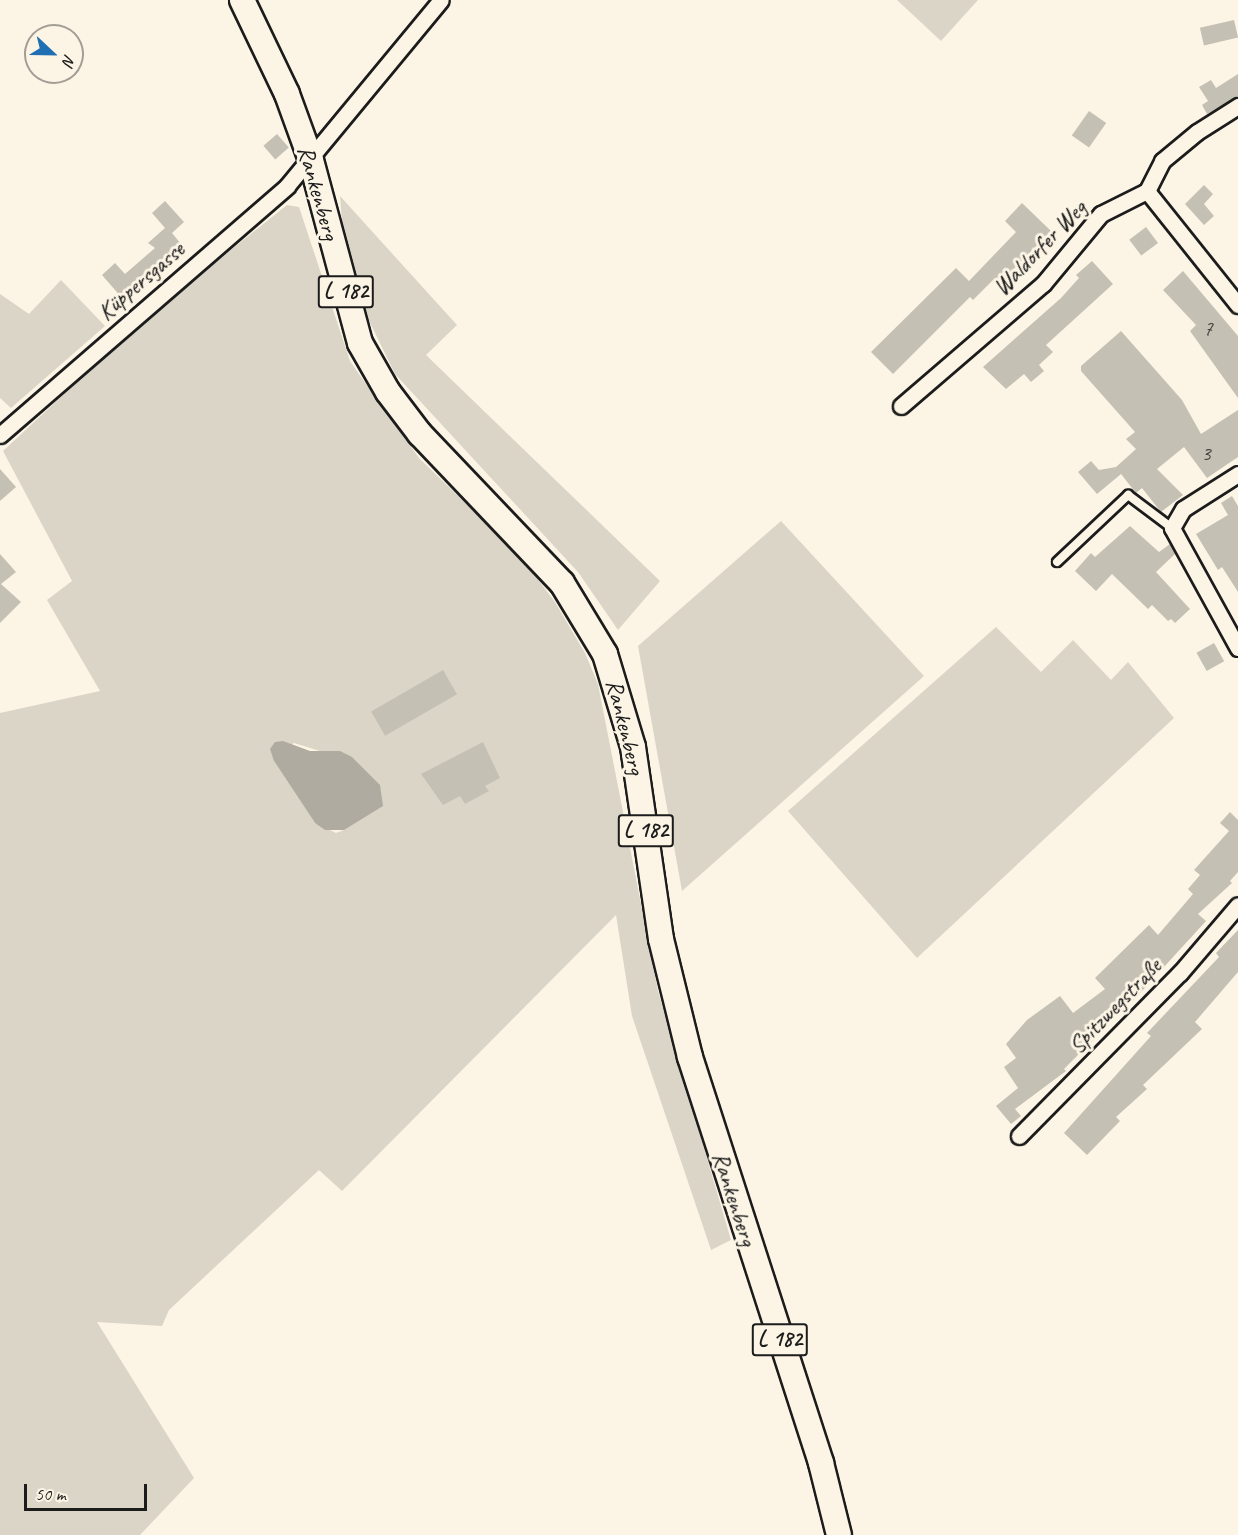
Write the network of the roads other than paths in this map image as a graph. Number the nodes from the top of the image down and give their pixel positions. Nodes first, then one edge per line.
1 (242, 0) edge
2 (441, 0) edge
3 (1238, 106) edge
4 (311, 160) junction
5 (1147, 191) junction
6 (1238, 304) edge
7 (901, 406) dead end
8 (0, 435) edge
9 (1238, 474) edge
10 (1172, 528) junction
11 (1056, 562) dead end
12 (1238, 648) edge
13 (1238, 905) edge
14 (1019, 1136) dead end
15 (838, 1535) edge

1 - 4 main road, Rankenberg / L 182
2 - 4 street, Küppersgasse
3 - 5 street
4 - 8 street, Küppersgasse
4 - 15 main road, Rankenberg / L 182
5 - 6 street
5 - 7 street, Waldorfer Weg
9 - 10 street
10 - 11 lane
10 - 12 street
13 - 14 street, Spitzwegstraße

